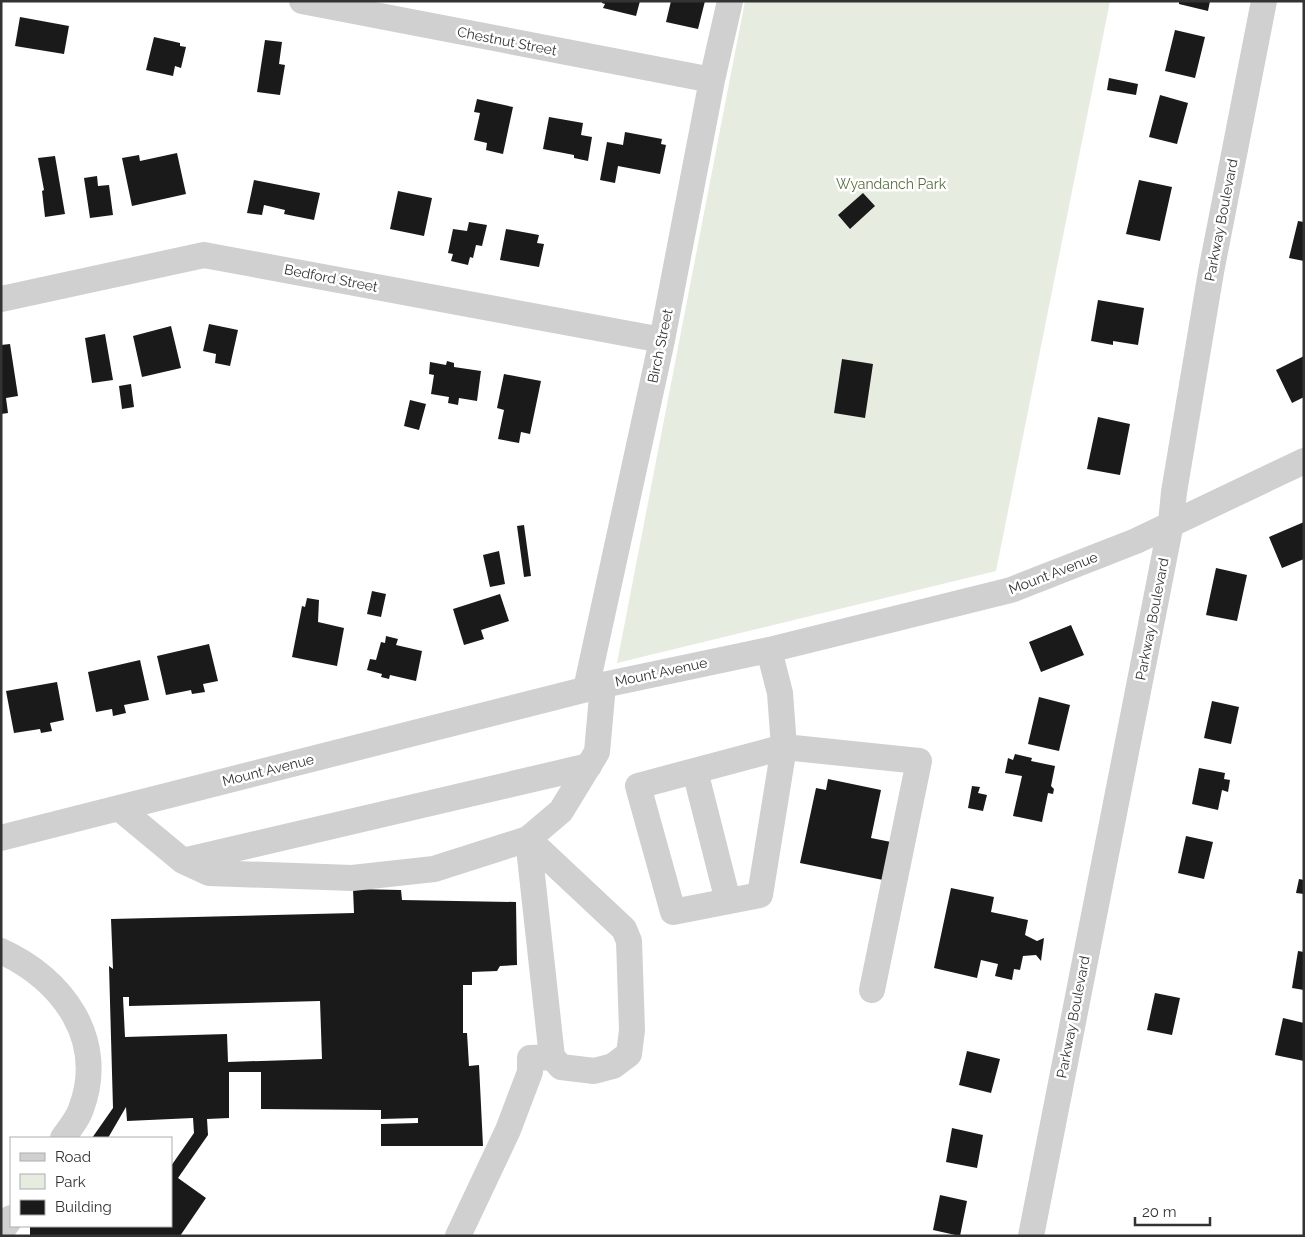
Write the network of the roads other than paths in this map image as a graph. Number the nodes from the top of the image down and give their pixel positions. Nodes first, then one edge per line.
1 (302, 1) edge
2 (730, 1) edge
3 (1264, 1) edge
4 (712, 80) junction
5 (1, 299) edge
6 (662, 340) junction
7 (1304, 461) edge
8 (1171, 523) junction
9 (769, 650) junction
10 (595, 687) junction
11 (784, 746) junction
12 (589, 766) junction
13 (696, 771) junction
14 (119, 808) junction
15 (1, 838) edge
16 (528, 839) junction
17 (183, 861) junction
18 (728, 901) junction
19 (1, 951) edge
20 (872, 990) dead end
21 (552, 1057) junction
22 (64, 1137) edge
23 (10, 1219) edge
24 (1, 1232) edge
25 (458, 1236) edge
26 (1031, 1236) edge

1 - 4 street, Chestnut Street
2 - 4 street, Birch Street
3 - 8 street, Parkway Boulevard
4 - 6 street, Birch Street
5 - 6 street, Bedford Street
6 - 10 street, Birch Street
7 - 8 street, Mount Avenue
8 - 9 street, Mount Avenue
8 - 26 street, Parkway Boulevard
9 - 10 street, Mount Avenue
9 - 11 street
10 - 12 street, Birch Street
10 - 14 street, Mount Avenue
11 - 13 street
11 - 18 street
11 - 20 street
12 - 16 street, Birch Street
12 - 17 street
13 - 18 street
13 - 18 street
14 - 15 street, Mount Avenue
14 - 17 street
16 - 17 street
16 - 21 street
16 - 21 street
19 - 22 street
21 - 25 street
23 - 24 street

